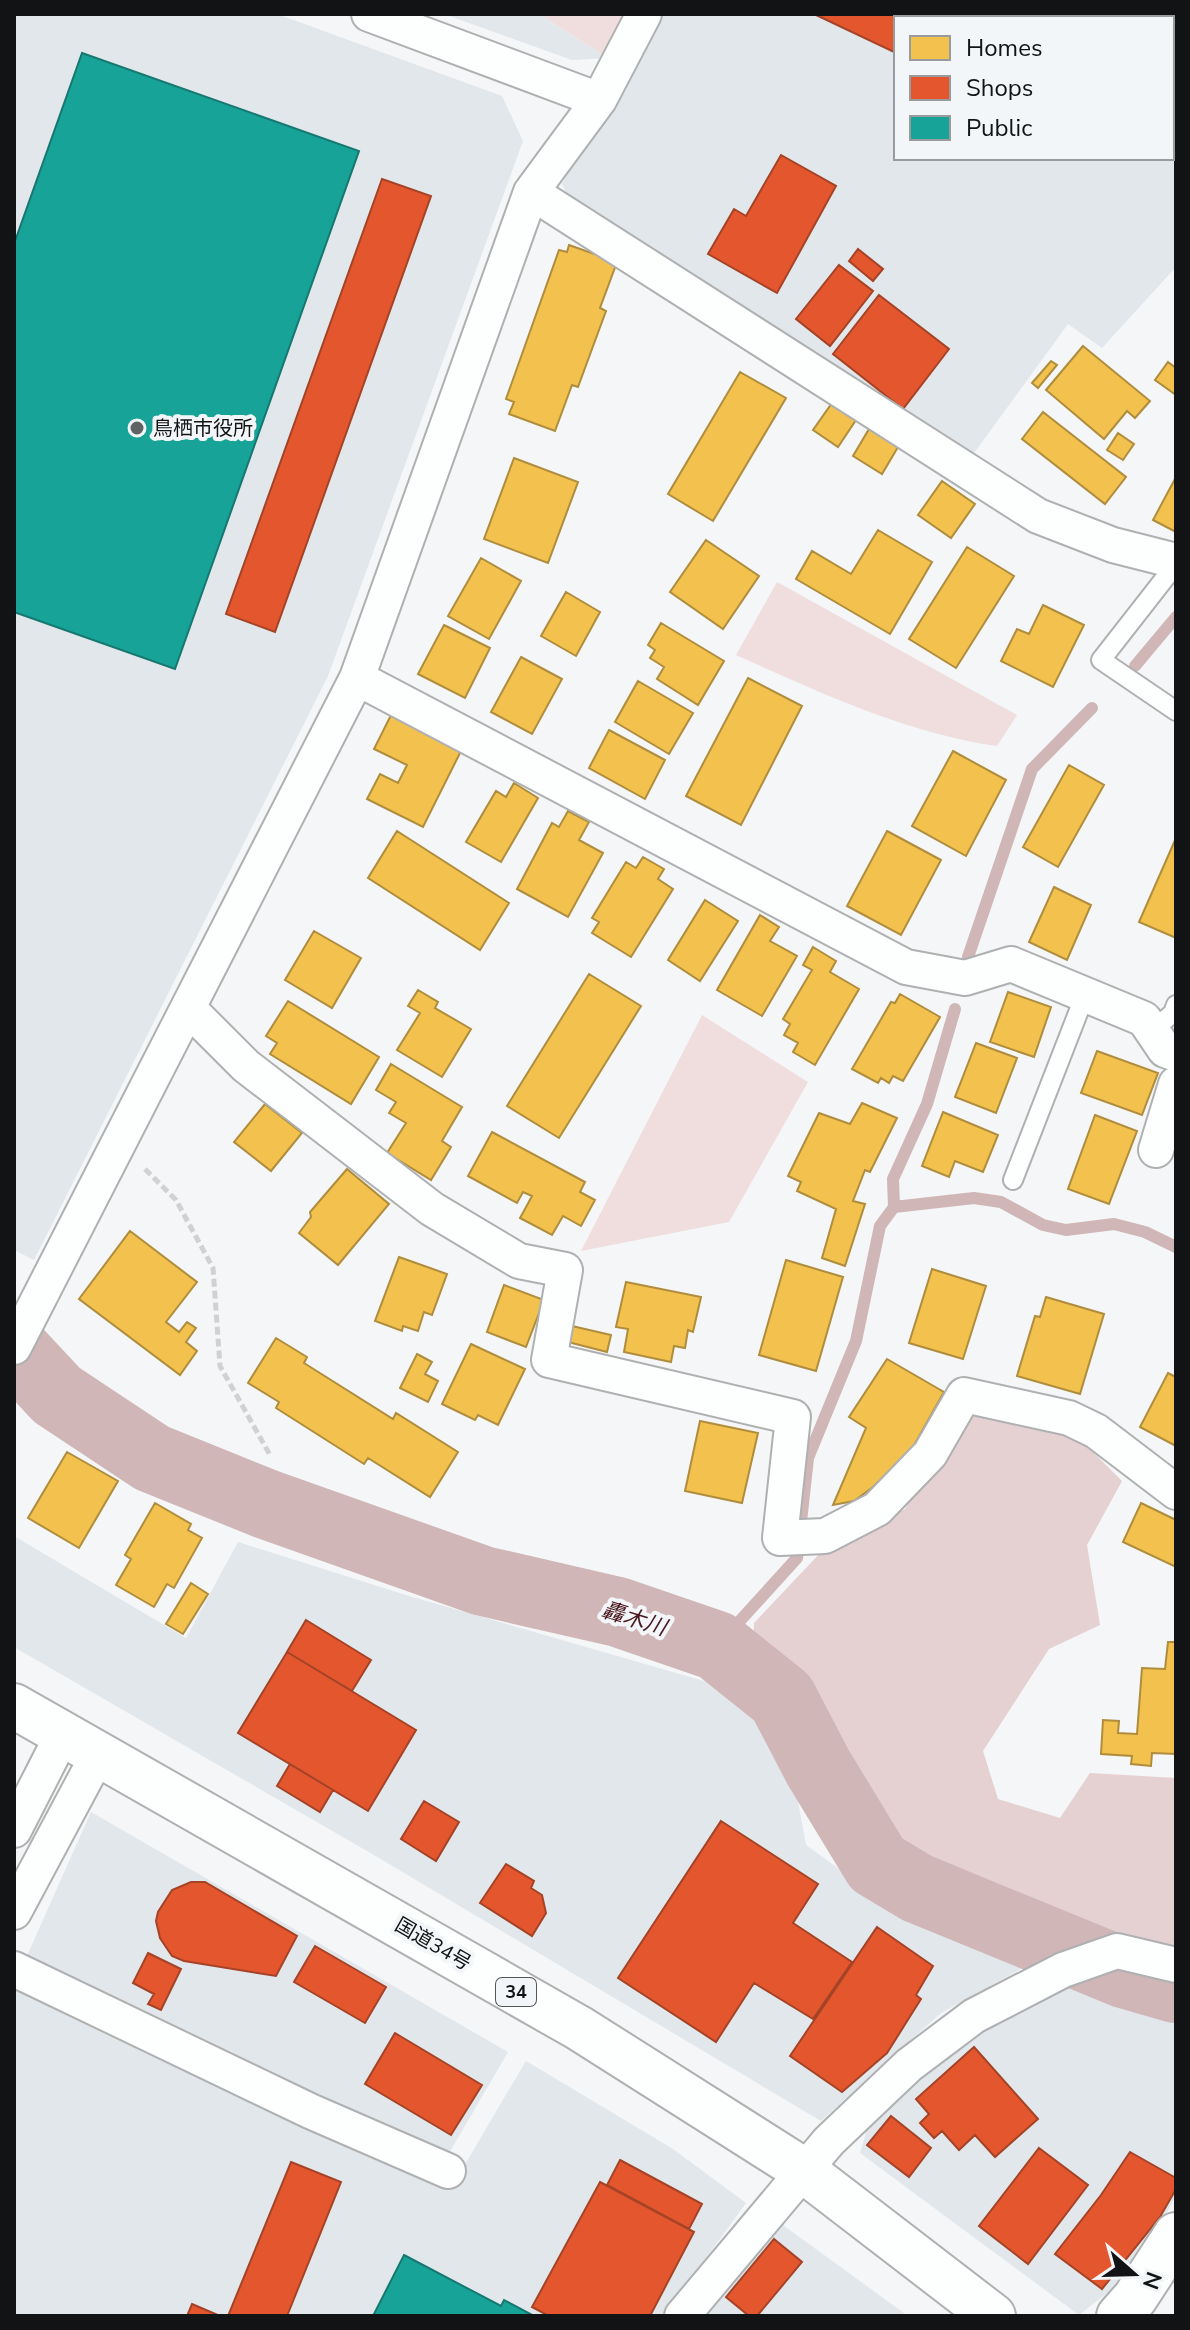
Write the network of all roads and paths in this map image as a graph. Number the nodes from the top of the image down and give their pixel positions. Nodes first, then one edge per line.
1 (369, 14) edge
2 (644, 14) edge
3 (599, 100) junction
4 (531, 192) junction
5 (1176, 562) edge
6 (357, 678) junction
7 (1176, 711) edge
8 (1085, 995) junction
9 (1176, 1005) edge
10 (188, 1008) junction
11 (1164, 1042) edge
12 (1176, 1084) edge
13 (119, 1143) junction
14 (1156, 1150) dead end
15 (1013, 1180) dead end
16 (14, 1347) edge
17 (270, 1455) dead end
18 (1176, 1492) edge
19 (14, 1706) edge
20 (80, 1744) junction
21 (14, 1830) edge
22 (14, 1912) edge
23 (1176, 1965) edge
24 (14, 1969) edge
25 (803, 2170) junction
26 (448, 2171) dead end
27 (1176, 2235) edge
28 (682, 2316) edge
29 (993, 2316) edge
30 (1119, 2316) edge

1 - 3 street
2 - 3 street
3 - 4 street
4 - 5 street
4 - 6 street
5 - 7 lane
6 - 8 street
6 - 10 street
8 - 11 street
8 - 15 lane
9 - 11 lane
10 - 13 street
10 - 18 street
12 - 14 street
13 - 16 street
13 - 17 path
19 - 20 main road, 国道34号 / 34
20 - 21 street
20 - 22 street
20 - 25 main road, 国道34号 / 34
23 - 25 street
24 - 26 street
25 - 28 street
25 - 29 main road, 国道34号 / 34
27 - 30 main road

